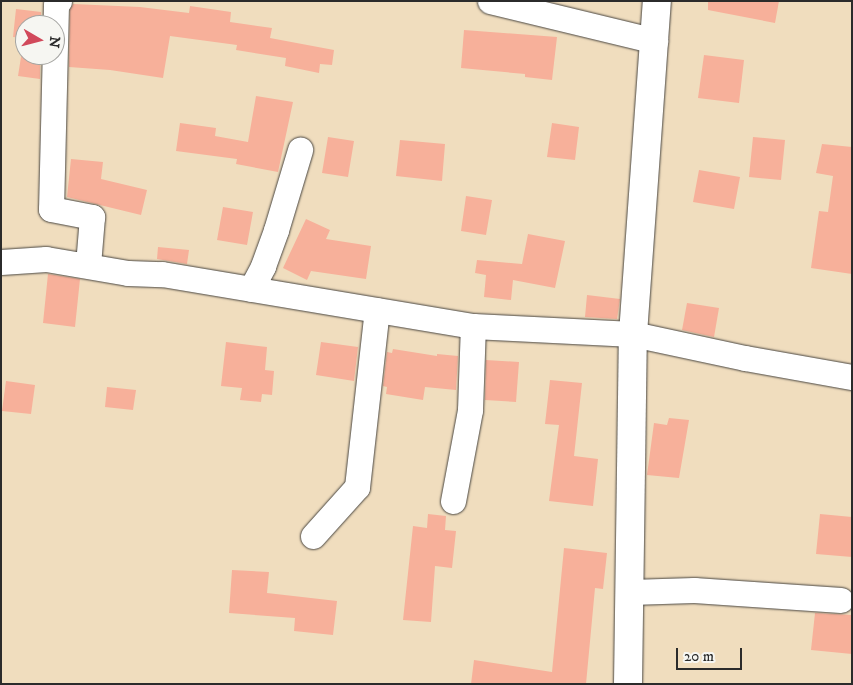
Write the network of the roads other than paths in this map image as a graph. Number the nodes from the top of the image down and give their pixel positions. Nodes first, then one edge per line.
1 (59, 1) edge
2 (490, 1) edge
3 (658, 1) edge
4 (655, 41) junction
5 (300, 150) dead end
6 (1, 262) edge
7 (88, 265) junction
8 (251, 289) junction
9 (377, 310) junction
10 (473, 326) junction
11 (633, 334) junction
12 (852, 377) edge
13 (453, 501) dead end
14 (313, 536) dead end
15 (630, 592) junction
16 (841, 600) dead end
17 (628, 684) edge

1 - 7 street
2 - 4 street
3 - 4 street
4 - 11 street
5 - 8 street
6 - 7 street
7 - 8 street
8 - 9 street
9 - 10 street
9 - 14 street
10 - 11 street
10 - 13 street
11 - 12 street
11 - 15 street
15 - 16 street
15 - 17 street

